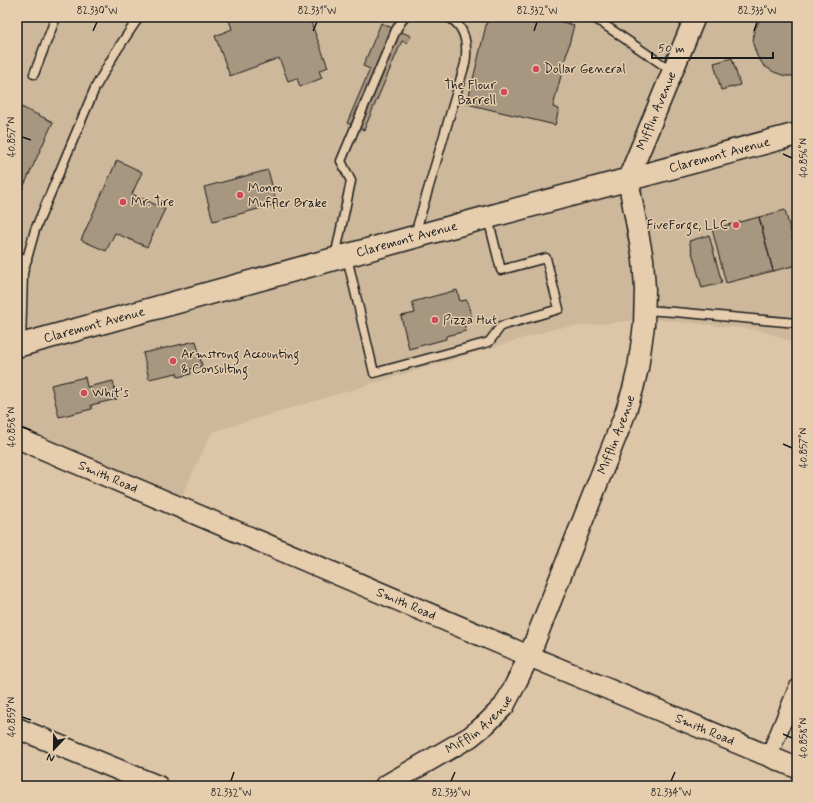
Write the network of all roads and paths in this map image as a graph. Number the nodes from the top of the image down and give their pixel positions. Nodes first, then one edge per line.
1 (56, 17) edge
2 (139, 17) edge
3 (404, 17) edge
4 (448, 17) edge
5 (593, 17) edge
6 (695, 17) edge
7 (672, 71) junction
8 (34, 74) dead end
9 (797, 134) edge
10 (628, 180) junction
11 (488, 217) junction
12 (414, 237) junction
13 (17, 256) edge
14 (340, 257) junction
15 (27, 260) junction
16 (644, 310) junction
17 (797, 323) edge
18 (19, 346) edge
19 (17, 438) edge
20 (530, 656) junction
21 (797, 688) edge
22 (17, 728) edge
23 (769, 756) junction
24 (797, 768) edge
25 (158, 786) edge
26 (385, 786) edge

1 - 8 lane
2 - 15 lane
3 - 14 lane
4 - 12 lane
5 - 7 lane
6 - 7 street, Mifflin Avenue
7 - 10 street, Mifflin Avenue
9 - 10 main road, Claremont Avenue
10 - 11 main road, Claremont Avenue
10 - 16 street, Mifflin Avenue
11 - 12 main road, Claremont Avenue
11 - 14 lane
12 - 14 main road, Claremont Avenue
13 - 15 lane
14 - 18 main road, Claremont Avenue
15 - 18 lane
16 - 17 lane
16 - 20 street, Mifflin Avenue
19 - 20 street, Smith Road
20 - 23 street, Smith Road
20 - 26 street, Mifflin Avenue
21 - 23 street
22 - 25 street
23 - 24 street, Smith Road

